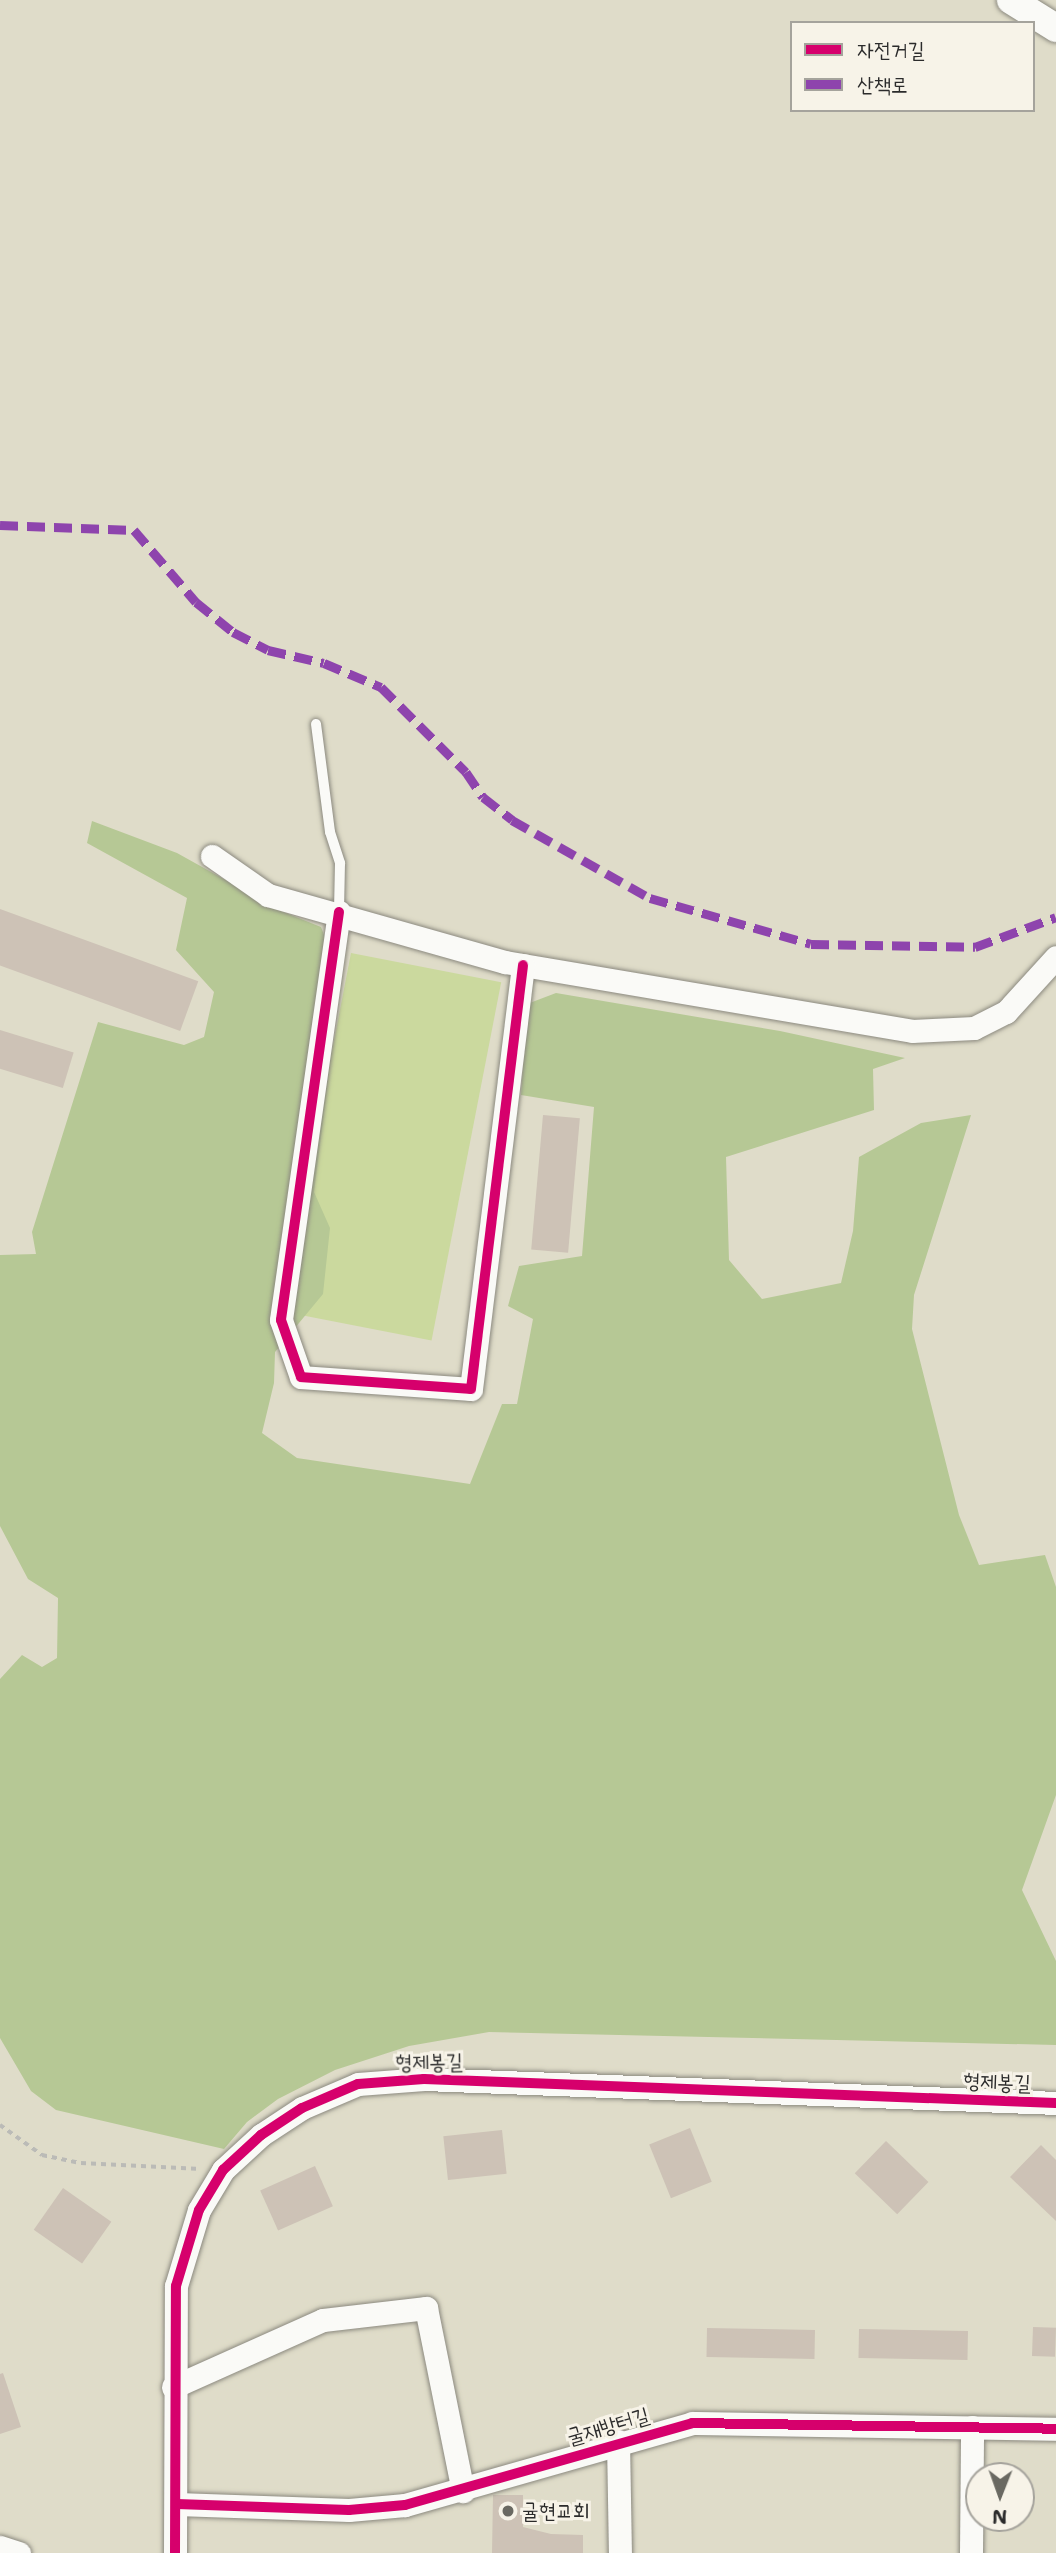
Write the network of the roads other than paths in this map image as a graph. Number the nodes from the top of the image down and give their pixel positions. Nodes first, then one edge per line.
1 (1010, 0) edge
2 (1030, 21) edge
3 (1035, 26) edge
4 (1056, 28) edge
5 (1056, 46) edge
6 (316, 724) dead end
7 (212, 856) dead end
8 (340, 912) junction
9 (1056, 957) edge
10 (523, 965) junction
11 (1056, 2103) edge
12 (173, 2387) junction
13 (972, 2427) junction
14 (1056, 2429) edge
15 (618, 2441) junction
16 (463, 2491) junction
17 (177, 2504) junction
18 (0, 2547) edge
19 (19, 2553) edge
20 (175, 2553) edge
21 (620, 2553) edge
22 (971, 2553) edge

1 - 2 street
1 - 4 street
3 - 5 street
6 - 8 lane
7 - 8 street
8 - 10 street
8 - 10 street
9 - 10 street
11 - 12 street, 형제봉길
12 - 16 street
12 - 17 street, 형제봉길
13 - 14 street, 굴재방터길
13 - 15 street, 굴재방터길
13 - 22 street
15 - 16 street, 굴재방터길
15 - 21 street
16 - 17 street, 굴재방터길
17 - 20 street, 형제봉길
18 - 19 street

